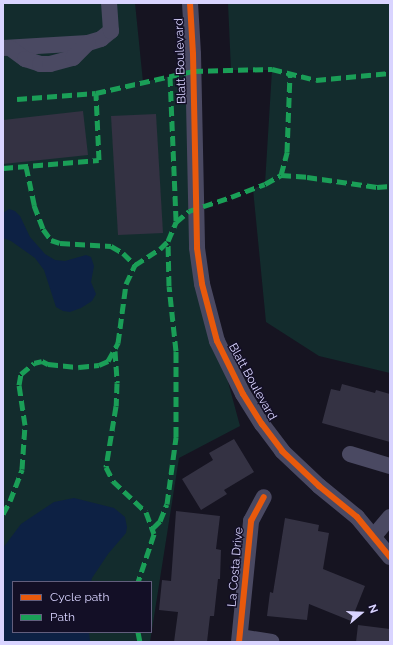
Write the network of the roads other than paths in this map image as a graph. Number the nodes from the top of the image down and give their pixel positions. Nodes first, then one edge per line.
1 (109, 3) edge
2 (190, 3) edge
3 (7, 48) edge
4 (350, 454) dead end
5 (390, 466) edge
6 (264, 497) dead end
7 (390, 517) edge
8 (390, 530) edge
9 (374, 536) junction
10 (390, 557) edge
11 (240, 640) edge
12 (272, 642) edge

1 - 3 street
2 - 9 street, Blatt Boulevard
4 - 5 street
6 - 11 street, La Costa Drive
7 - 9 street
8 - 9 street
9 - 10 street, Blatt Boulevard
11 - 12 street

